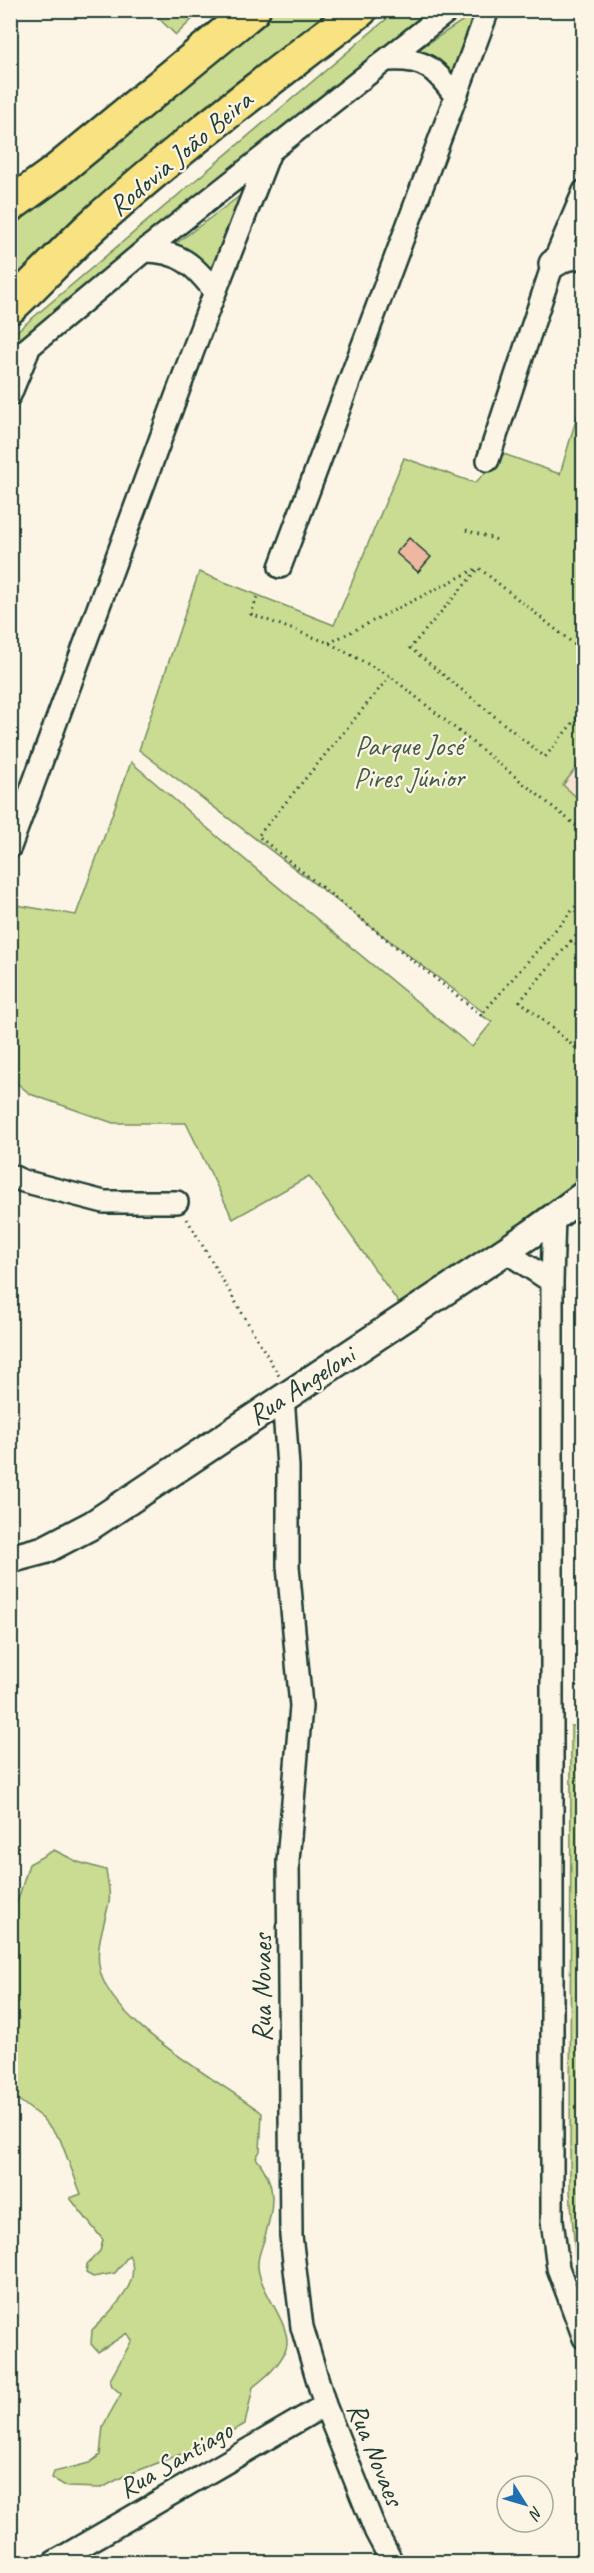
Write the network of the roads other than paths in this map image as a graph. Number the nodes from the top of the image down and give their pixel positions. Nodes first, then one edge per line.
1 (253, 10) edge
2 (360, 10) edge
3 (449, 10) edge
4 (488, 10) edge
5 (389, 60) junction
6 (455, 96) junction
7 (269, 154) junction
8 (584, 190) edge
9 (10, 205) edge
10 (144, 251) junction
11 (584, 254) edge
12 (553, 264) junction
13 (215, 292) junction
14 (10, 307) edge
15 (30, 348) junction
16 (10, 363) edge
17 (10, 395) edge
18 (488, 460) dead end
19 (280, 567) dead end
20 (10, 847) edge
21 (10, 1175) edge
22 (584, 1195) edge
23 (177, 1202) road end
24 (554, 1216) junction
25 (505, 1251) junction
26 (552, 1282) junction
27 (286, 1395) junction
28 (10, 1559) edge
29 (584, 2338) edge
30 (325, 2405) junction
31 (54, 2562) edge
32 (392, 2562) edge

1 - 9 main road
2 - 14 main road, Rodovia João Beira
3 - 5 street
4 - 6 street
5 - 6 street
5 - 7 street
6 - 19 street
7 - 10 street
7 - 13 street
8 - 12 street
10 - 13 street
10 - 15 street
11 - 12 street
12 - 18 street
13 - 20 street
15 - 16 street
15 - 17 street
21 - 23 street
22 - 24 street, Rua Angeloni
24 - 25 street, Rua Angeloni
24 - 26 street
25 - 26 street
25 - 27 street, Rua Angeloni
26 - 29 street
27 - 28 street, Rua Angeloni
27 - 30 street, Rua Novaes
30 - 31 street, Rua Santiago
30 - 32 street, Rua Novaes

